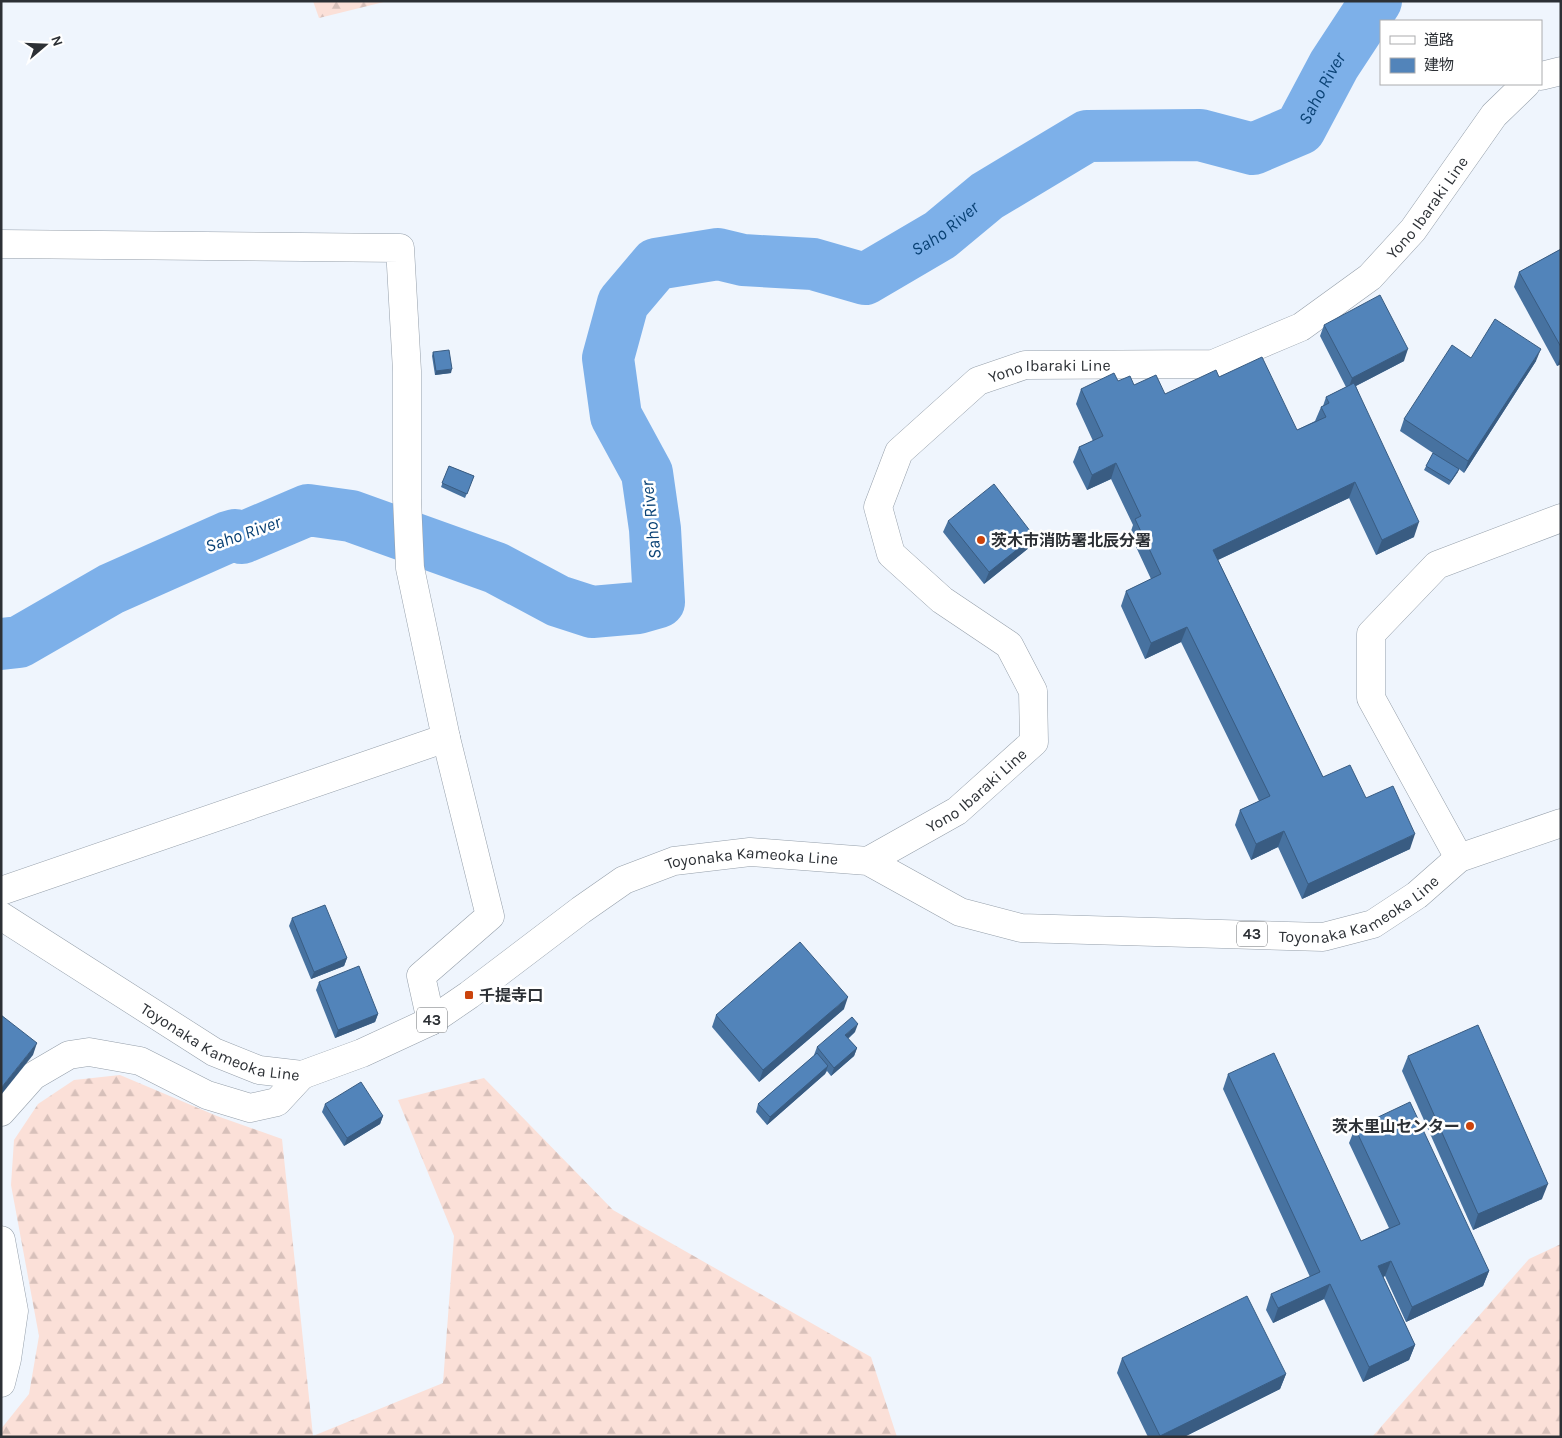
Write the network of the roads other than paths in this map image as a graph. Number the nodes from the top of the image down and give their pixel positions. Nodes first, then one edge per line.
1 (1561, 71) edge
2 (1542, 76) edge
3 (1525, 85) edge
4 (1, 244) edge
5 (1561, 518) edge
6 (446, 738) junction
7 (1561, 823) edge
8 (1459, 858) junction
9 (868, 861) junction
10 (1, 891) edge
11 (1, 916) edge
12 (431, 1021) junction
13 (302, 1075) junction
14 (1, 1112) edge
15 (1, 1240) edge
16 (1, 1383) edge

1 - 2 main road
3 - 9 main road, Yono Ibaraki Line
4 - 6 main road
5 - 8 main road
6 - 10 main road
6 - 12 main road
7 - 8 main road, Toyonaka Kameoka Line / 43
8 - 9 main road, Toyonaka Kameoka Line / 43
9 - 12 main road, Toyonaka Kameoka Line / 43
11 - 13 main road, Toyonaka Kameoka Line / 43
12 - 13 main road, Toyonaka Kameoka Line / 43
13 - 14 main road
15 - 16 main road

